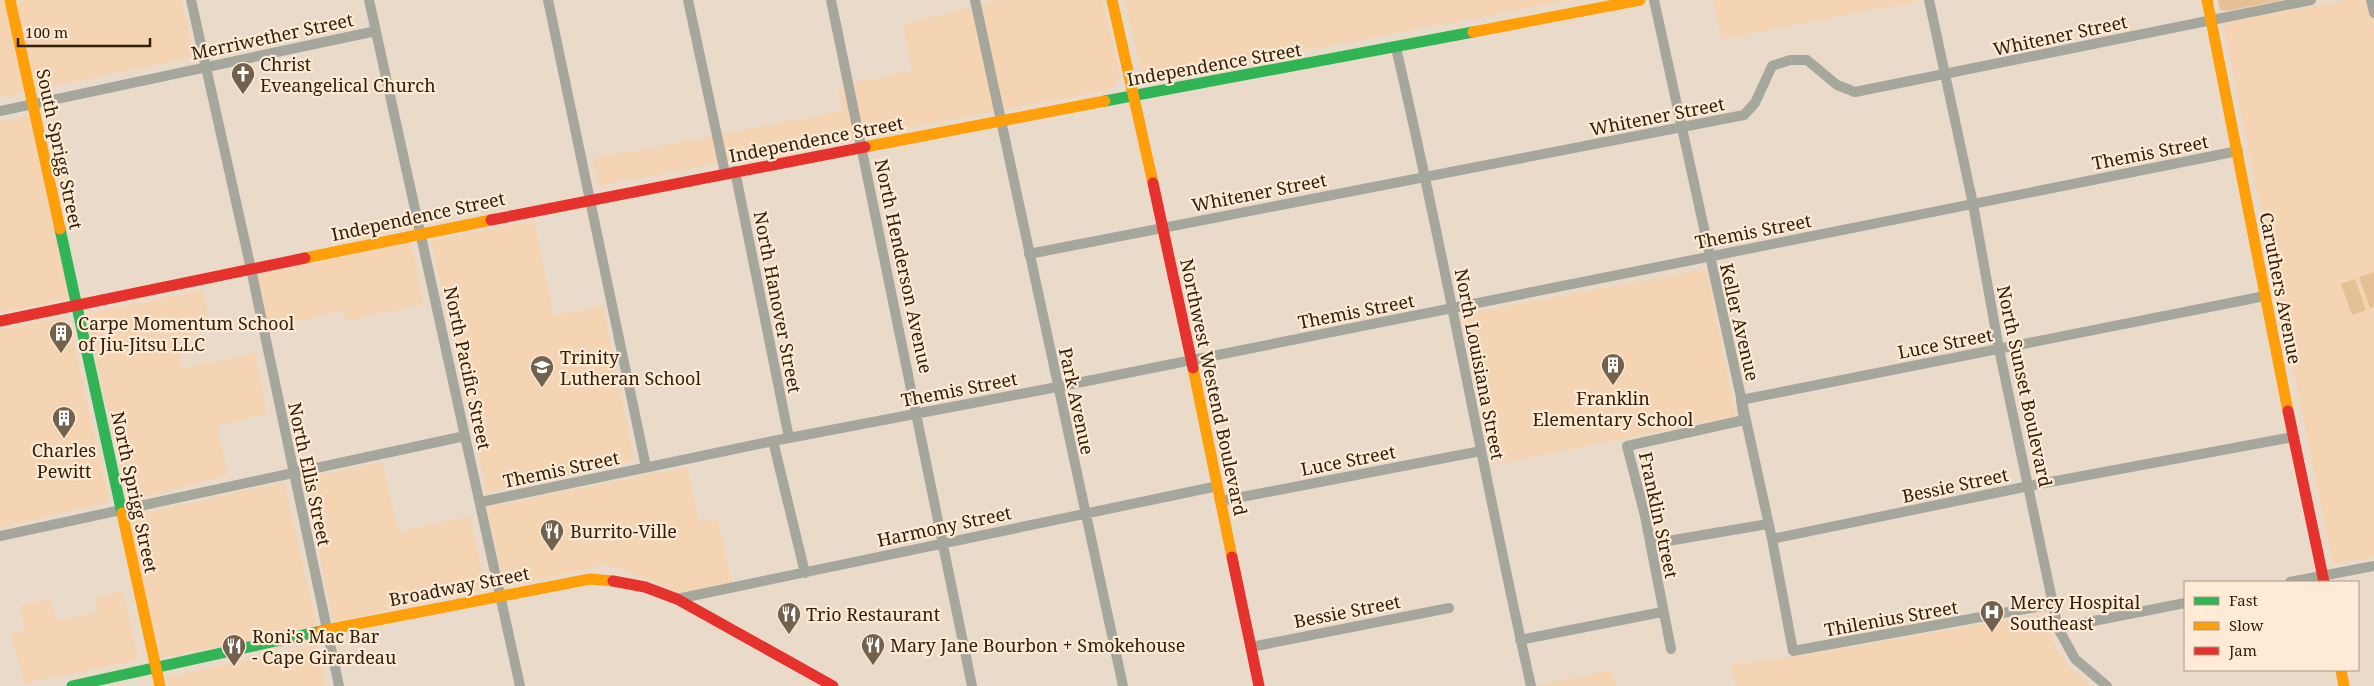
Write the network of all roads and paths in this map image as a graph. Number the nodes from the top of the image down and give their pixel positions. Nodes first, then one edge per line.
1 (10, 0) edge
2 (191, 0) edge
3 (369, 0) edge
4 (548, 0) edge
5 (688, 0) edge
6 (831, 0) edge
7 (974, 0) edge
8 (1112, 0) edge
9 (1640, 0) edge
10 (1654, 0) edge
11 (1929, 0) edge
12 (2207, 0) edge
13 (2311, 0) edge
14 (2371, 0) edge
15 (2374, 13) edge
16 (2212, 20) junction
17 (376, 31) junction
18 (1396, 48) junction
19 (206, 67) junction
20 (1945, 75) junction
21 (1134, 96) junction
22 (32, 104) junction
23 (0, 111) edge
24 (1003, 122) junction
25 (1683, 127) junction
26 (863, 147) junction
27 (2238, 151) junction
28 (730, 172) junction
29 (1426, 177) junction
30 (591, 199) junction
31 (1973, 204) junction
32 (1163, 226) junction
33 (422, 233) junction
34 (1029, 254) junction
35 (1709, 257) junction
36 (251, 269) junction
37 (2265, 296) junction
38 (77, 305) junction
39 (1452, 308) junction
40 (0, 321) edge
41 (1999, 348) junction
42 (1190, 360) junction
43 (1057, 387) junction
44 (1741, 400) junction
45 (917, 413) junction
46 (465, 436) junction
47 (2293, 437) junction
48 (790, 438) junction
49 (774, 441) junction
50 (1481, 451) junction
51 (646, 467) junction
52 (294, 474) junction
53 (1218, 486) junction
54 (2029, 486) junction
55 (1221, 501) junction
56 (481, 502) junction
57 (121, 510) junction
58 (1085, 513) junction
59 (1768, 524) junction
60 (0, 536) edge
61 (1772, 539) junction
62 (942, 544) junction
63 (1650, 544) junction
64 (2374, 566) edge
65 (804, 573) junction
66 (2323, 579) edge
67 (2301, 581) edge
68 (501, 595) junction
69 (677, 599) junction
70 (2184, 603) edge
71 (2053, 604) junction
72 (1449, 608) dead end
73 (1662, 612) junction
74 (2058, 628) junction
75 (327, 630) junction
76 (1520, 640) junction
77 (1251, 647) junction
78 (1670, 649) dead end
79 (1793, 651) joint
80 (156, 668) junction
81 (2341, 671) edge
82 (72, 686) edge
83 (160, 686) edge
84 (339, 686) edge
85 (520, 686) edge
86 (833, 686) edge
87 (972, 686) edge
88 (1123, 686) edge
89 (1259, 686) edge
90 (1531, 686) edge
91 (2107, 686) edge
92 (2344, 686) edge

1 - 22 street, South Sprigg Street
2 - 19 street, North Ellis Street
3 - 17 street, North Pacific Street
4 - 30 street
5 - 28 street, North Hanover Street
6 - 26 street, North Henderson Avenue
7 - 24 street, Park Avenue
8 - 21 street, Northwest Westend Boulevard
9 - 18 street, Independence Street
10 - 25 street, Keller Avenue
11 - 20 street, North Sunset Boulevard
12 - 16 street, Caruthers Avenue
13 - 16 street, Whitener Street
14 - 15 street
16 - 20 street, Whitener Street
16 - 27 street, Caruthers Avenue
17 - 19 street, Merriwether Street
17 - 33 street, North Pacific Street
18 - 21 street, Independence Street
18 - 29 street, North Louisiana Street
19 - 22 street, Merriwether Street
19 - 36 street, North Ellis Street
20 - 25 street, Whitener Street
20 - 31 street, North Sunset Boulevard
21 - 24 street, Independence Street
21 - 32 street, Northwest Westend Boulevard
22 - 23 street, Merriwether Street
22 - 38 street, South Sprigg Street
24 - 26 street, Independence Street
24 - 34 street, Park Avenue
25 - 29 street, Whitener Street
25 - 35 street, Keller Avenue
26 - 28 street, Independence Street
26 - 45 street, North Henderson Avenue
27 - 31 street, Themis Street
27 - 37 street, Caruthers Avenue
28 - 30 street, Independence Street
28 - 48 street, North Hanover Street
29 - 32 street, Whitener Street
29 - 39 street, North Louisiana Street
30 - 33 street, Independence Street
30 - 51 street
31 - 35 street, Themis Street
31 - 41 street, North Sunset Boulevard
32 - 34 street, Whitener Street
32 - 42 street, Northwest Westend Boulevard
33 - 36 street, Independence Street
33 - 46 street, North Pacific Street
34 - 43 street, Park Avenue
35 - 39 street, Themis Street
35 - 44 street, Keller Avenue
36 - 38 street, Independence Street
36 - 52 street, North Ellis Street
37 - 41 street, Luce Street
37 - 47 street, Caruthers Avenue
38 - 40 street, Independence Street
38 - 57 street, North Sprigg Street
39 - 42 street, Themis Street
39 - 50 street, North Louisiana Street
41 - 44 street, Luce Street
41 - 54 street, North Sunset Boulevard
42 - 43 street, Themis Street
42 - 53 street, Northwest Westend Boulevard
43 - 45 street, Themis Street
43 - 58 street, Park Avenue
44 - 59 street, Keller Avenue
44 - 63 street, Franklin Street
45 - 48 street, Themis Street
45 - 62 street, North Henderson Avenue
46 - 52 street
46 - 56 street, North Pacific Street
47 - 54 street, Bessie Street
47 - 66 street, Caruthers Avenue
48 - 49 street, Themis Street
49 - 51 street, Themis Street
49 - 65 street
50 - 55 street, Luce Street
50 - 76 street, North Louisiana Street
51 - 56 street, Themis Street
52 - 57 street
52 - 75 street, North Ellis Street
53 - 55 street, Northwest Westend Boulevard
53 - 58 street, Harmony Street
54 - 61 street, Bessie Street
54 - 71 street, North Sunset Boulevard
55 - 77 street, Northwest Westend Boulevard
56 - 68 street, North Pacific Street
57 - 60 street
57 - 80 street, North Sprigg Street
58 - 62 street, Harmony Street
58 - 88 street, Park Avenue
59 - 61 street, Keller Avenue
59 - 63 street
61 - 79 street, Keller Avenue
62 - 65 street, Harmony Street
62 - 87 street, North Henderson Avenue
63 - 73 street, Franklin Street
64 - 66 street
65 - 69 street, Harmony Street
66 - 67 street
68 - 69 street, Broadway Street
68 - 75 street, Broadway Street
68 - 85 street, North Pacific Street
69 - 86 street, Broadway Street
70 - 74 street
71 - 74 street, North Sunset Boulevard
71 - 79 street, Thilenius Street
72 - 77 street, Bessie Street
73 - 76 street
73 - 78 street, Franklin Street
74 - 91 street, North Sunset Boulevard
75 - 80 street, Broadway Street
75 - 84 street, North Ellis Street
76 - 90 street, North Louisiana Street
77 - 89 street, Northwest Westend Boulevard
80 - 82 street, Broadway Street
80 - 83 street, North Sprigg Street
81 - 92 street

